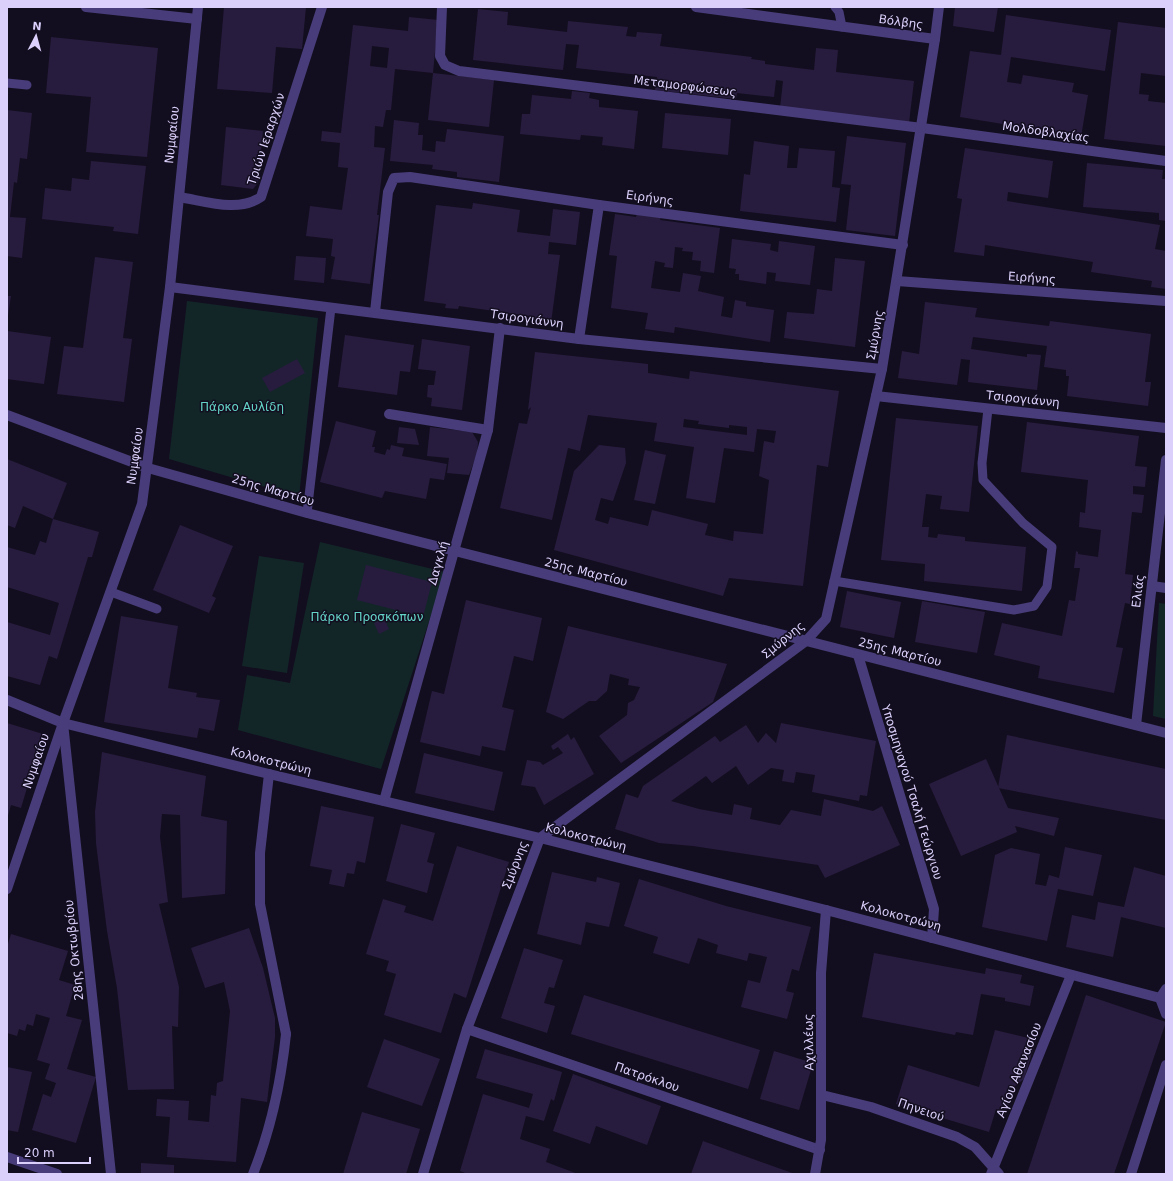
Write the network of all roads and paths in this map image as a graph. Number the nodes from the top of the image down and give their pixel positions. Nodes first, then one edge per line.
1 (86, 7) edge
2 (198, 7) edge
3 (322, 7) edge
4 (442, 7) edge
5 (696, 7) edge
6 (835, 7) edge
7 (939, 7) edge
8 (197, 19) junction
9 (842, 27) junction
10 (936, 39) junction
11 (7, 83) edge
12 (27, 85) dead end
13 (922, 128) junction
14 (1166, 161) edge
15 (179, 197) junction
16 (599, 205) junction
17 (903, 245) junction
18 (897, 281) junction
19 (170, 287) junction
20 (1166, 301) edge
21 (331, 308) junction
22 (375, 312) junction
23 (500, 328) junction
24 (579, 339) junction
25 (882, 369) junction
26 (876, 396) junction
27 (988, 408) junction
28 (389, 414) dead end
29 (7, 415) edge
30 (1166, 428) edge
31 (488, 430) junction
32 (1166, 460) edge
33 (148, 468) junction
34 (307, 514) junction
35 (454, 552) junction
36 (834, 581) junction
37 (1152, 586) junction
38 (1166, 588) edge
39 (111, 592) junction
40 (157, 609) dead end
41 (806, 641) junction
42 (858, 655) junction
43 (7, 700) edge
44 (63, 722) junction
45 (1136, 725) junction
46 (1166, 733) edge
47 (269, 774) junction
48 (384, 801) junction
49 (540, 838) junction
50 (7, 889) edge
51 (826, 910) junction
52 (932, 938) junction
53 (1071, 975) junction
54 (1163, 994) edge
55 (1166, 1014) edge
56 (467, 1029) junction
57 (1166, 1065) edge
58 (822, 1095) junction
59 (820, 1150) junction
60 (7, 1157) edge
61 (994, 1172) edge
62 (57, 1174) edge
63 (111, 1174) edge
64 (253, 1174) edge
65 (423, 1174) edge
66 (815, 1174) edge
67 (1131, 1174) edge

1 - 8 street
2 - 8 street, Νυμφαίου
3 - 15 street, Τριών Ιεραρχών
4 - 13 street, Μεταμορφώσεως
5 - 9 street, Βόλβης
6 - 9 lane
7 - 10 street, Σμύρνης
8 - 15 street, Νυμφαίου
9 - 10 street, Βόλβης
10 - 13 street, Σμύρνης
11 - 12 lane
13 - 14 street, Μολδοβλαχίας
13 - 17 street, Σμύρνης
15 - 19 street, Νυμφαίου
16 - 17 street, Ειρήνης
16 - 22 street, Ειρήνης
16 - 24 street
17 - 18 street, Σμύρνης
18 - 20 street, Ειρήνης
18 - 25 street, Σμύρνης
19 - 21 street, Τσιρογιάννη
19 - 33 street, Νυμφαίου
21 - 22 street, Τσιρογιάννη
21 - 34 lane
22 - 23 street, Τσιρογιάννη
23 - 24 street, Τσιρογιάννη
23 - 31 street, Δαγκλή
24 - 25 street, Τσιρογιάννη
25 - 26 street, Σμύρνης
26 - 27 street, Τσιρογιάννη
26 - 36 street, Σμύρνης
27 - 30 street, Τσιρογιάννη
27 - 36 lane
28 - 31 street
29 - 33 street, 25ης Μαρτίου
31 - 35 street, Δαγκλή
32 - 37 street, Ελιάς
33 - 34 street, 25ης Μαρτίου
33 - 39 street, Νυμφαίου
34 - 35 street, 25ης Μαρτίου
35 - 41 street, 25ης Μαρτίου
35 - 48 street, Δαγκλή
36 - 41 street, Σμύρνης
37 - 38 street
37 - 45 street, Ελιάς
39 - 40 lane
39 - 44 street, Νυμφαίου
41 - 42 street, 25ης Μαρτίου
41 - 49 street, Σμύρνης
42 - 45 street, 25ης Μαρτίου
42 - 52 street, Υποσμηναγού Τσαλή Γεώργιου
43 - 44 street, Κολοκοτρώνη
44 - 47 street, Κολοκοτρώνη
44 - 50 street, Νυμφαίου
44 - 63 street, 28ης Οκτωβρίου
45 - 46 street, 25ης Μαρτίου
47 - 48 street, Κολοκοτρώνη
47 - 64 street
48 - 49 street, Κολοκοτρώνη
49 - 51 street, Κολοκοτρώνη
49 - 56 street, Σμύρνης
51 - 52 street, Κολοκοτρώνη
51 - 58 street, Αχιλλέως
52 - 53 street, Κολοκοτρώνη
53 - 54 street, Κολοκοτρώνη
53 - 61 street, Αγίου Αθανασίου
54 - 55 street
56 - 59 street, Πατρόκλου
56 - 65 street, Σμύρνης
57 - 67 street
58 - 59 street, Αχιλλέως
58 - 61 street, Πηνειού
59 - 66 street, Αχιλλέως
60 - 62 street

